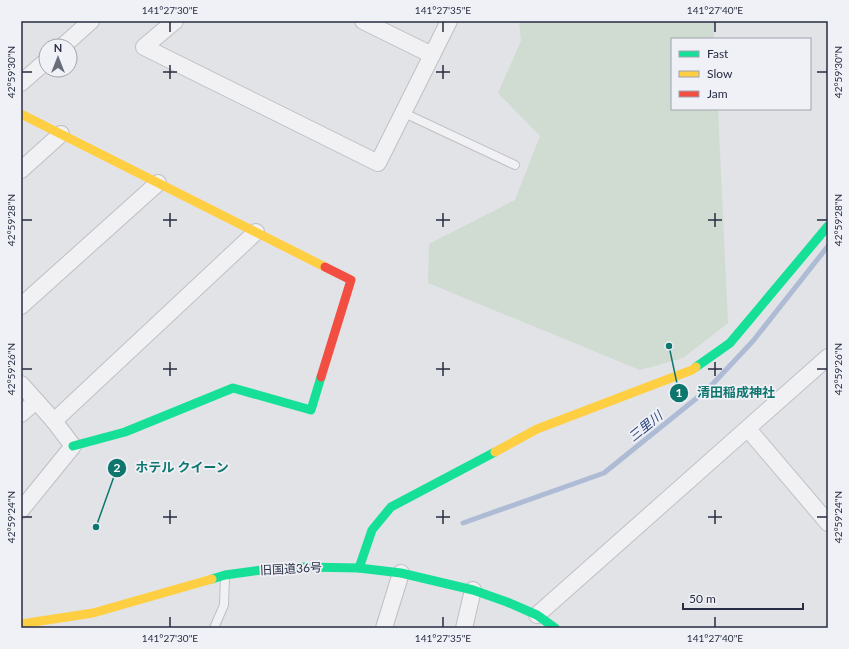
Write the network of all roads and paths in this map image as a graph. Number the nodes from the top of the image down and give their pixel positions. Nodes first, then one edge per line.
1 (91, 21) edge
2 (175, 21) edge
3 (363, 21) edge
4 (449, 21) edge
5 (72, 38) edge
6 (432, 55) junction
7 (38, 68) edge
8 (21, 83) edge
9 (402, 112) junction
10 (21, 114) edge
11 (61, 134) junction
12 (515, 165) dead end
13 (21, 170) edge
14 (158, 183) junction
15 (828, 226) edge
16 (256, 232) junction
17 (21, 306) edge
18 (828, 357) edge
19 (21, 384) edge
20 (36, 401) junction
21 (21, 414) edge
22 (54, 421) junction
23 (748, 429) junction
24 (73, 446) junction
25 (21, 510) edge
26 (828, 523) edge
27 (359, 568) junction
28 (400, 573) junction
29 (225, 575) junction
30 (473, 590) junction
31 (92, 612) junction
32 (546, 623) edge
33 (21, 624) edge
34 (88, 628) edge
35 (214, 628) edge
36 (384, 628) edge
37 (464, 628) edge

1 - 5 street
2 - 9 street
3 - 6 street
4 - 6 street
6 - 9 street
7 - 8 street
9 - 12 lane
10 - 11 street
11 - 13 street
11 - 14 street
14 - 16 street
14 - 17 street
15 - 27 street
16 - 22 street
16 - 24 street
18 - 23 street
19 - 20 street
20 - 21 street
20 - 22 street
22 - 24 street
23 - 26 street
23 - 32 street
24 - 25 street
27 - 28 street, 旧国道36号
27 - 29 street, 旧国道36号
28 - 30 street, 旧国道36号
28 - 36 street
29 - 31 street, 旧国道36号
29 - 35 lane
30 - 32 street, 旧国道36号
30 - 37 street
31 - 33 street, 旧国道36号
31 - 34 street

